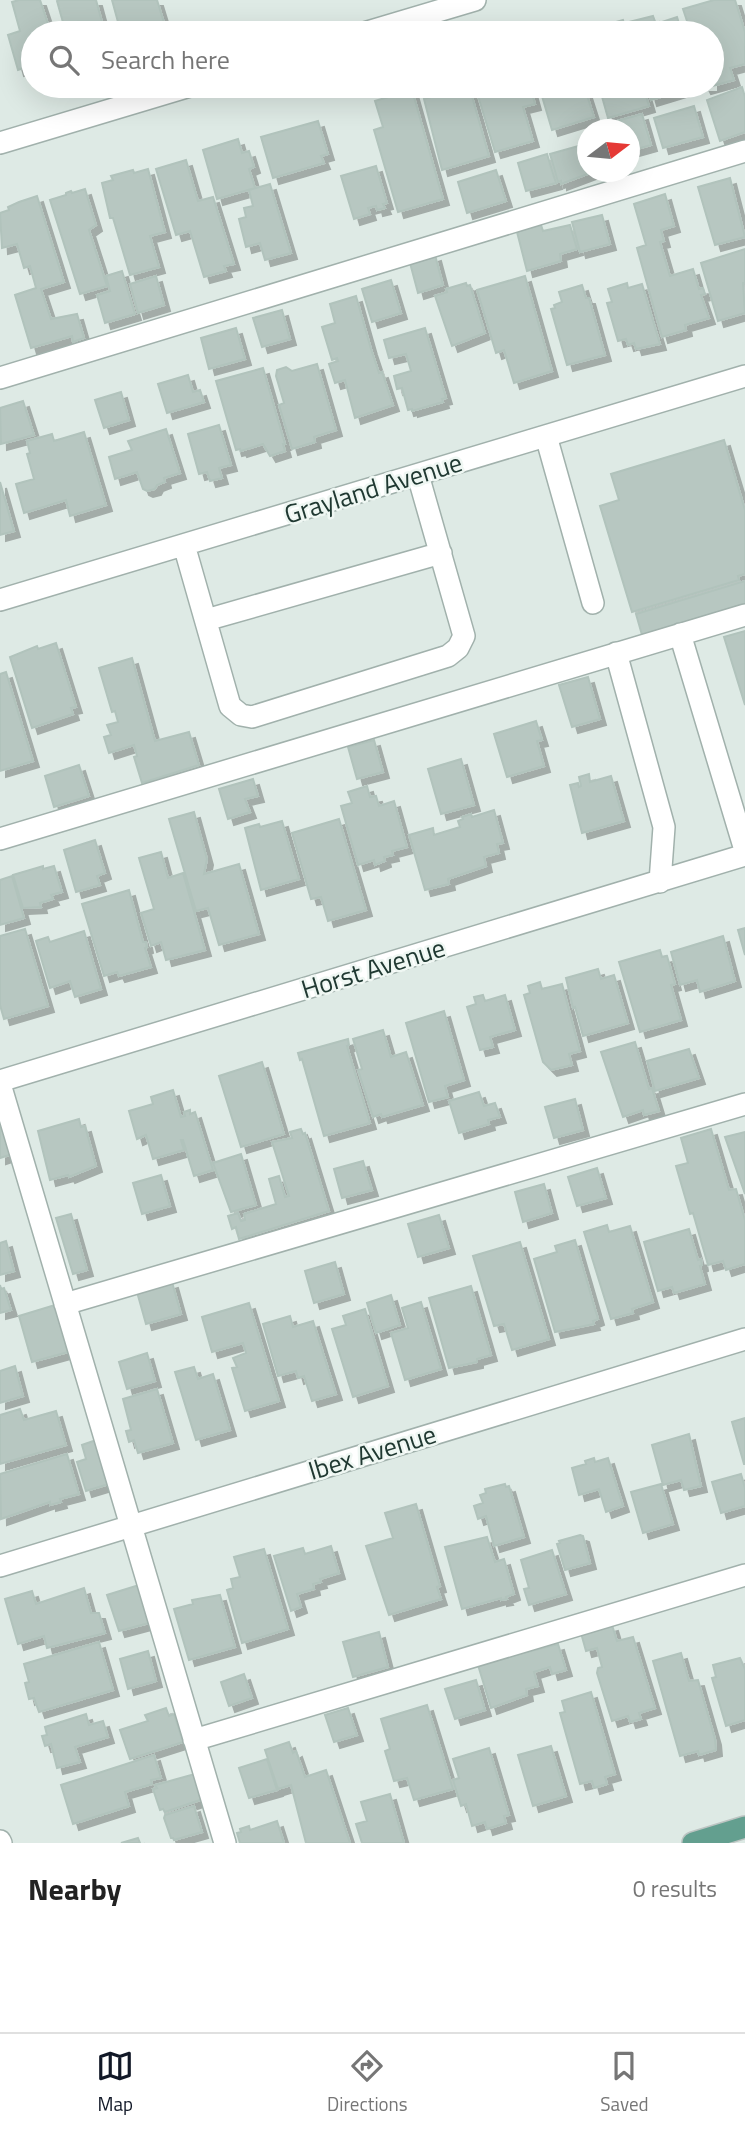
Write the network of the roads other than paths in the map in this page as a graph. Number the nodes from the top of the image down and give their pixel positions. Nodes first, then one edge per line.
1 (475, 0) edge
2 (405, 21) edge
3 (150, 98) edge
4 (0, 143) edge
5 (745, 151) edge
6 (745, 376) edge
7 (0, 378) edge
8 (546, 436) junction
9 (418, 475) junction
10 (184, 545) junction
11 (441, 553) junction
12 (0, 600) edge
13 (593, 603) dead end
14 (745, 615) edge
15 (205, 620) junction
16 (680, 634) junction
17 (617, 653) junction
18 (0, 839) edge
19 (745, 850) edge
20 (745, 855) edge
21 (660, 882) junction
22 (0, 1083) edge
23 (745, 1104) edge
24 (65, 1304) junction
25 (745, 1339) edge
26 (130, 1525) junction
27 (0, 1566) edge
28 (745, 1575) edge
29 (194, 1740) junction
30 (745, 1827) edge
31 (225, 1843) edge
32 (693, 1843) edge

1 - 2 street
3 - 4 street
5 - 7 street
6 - 8 street, Grayland Avenue
8 - 9 street, Grayland Avenue
8 - 13 street
9 - 10 street, Grayland Avenue
9 - 11 street
10 - 12 street, Grayland Avenue
10 - 15 street
11 - 15 street
11 - 15 street
14 - 16 street
16 - 17 street
16 - 19 street
17 - 18 street
17 - 21 street
20 - 21 street, Horst Avenue
21 - 22 street, Horst Avenue
22 - 24 street
23 - 24 street
24 - 26 street
25 - 26 street, Ibex Avenue
26 - 27 street, Ibex Avenue
26 - 29 street
28 - 29 street
29 - 31 street
30 - 32 main road

